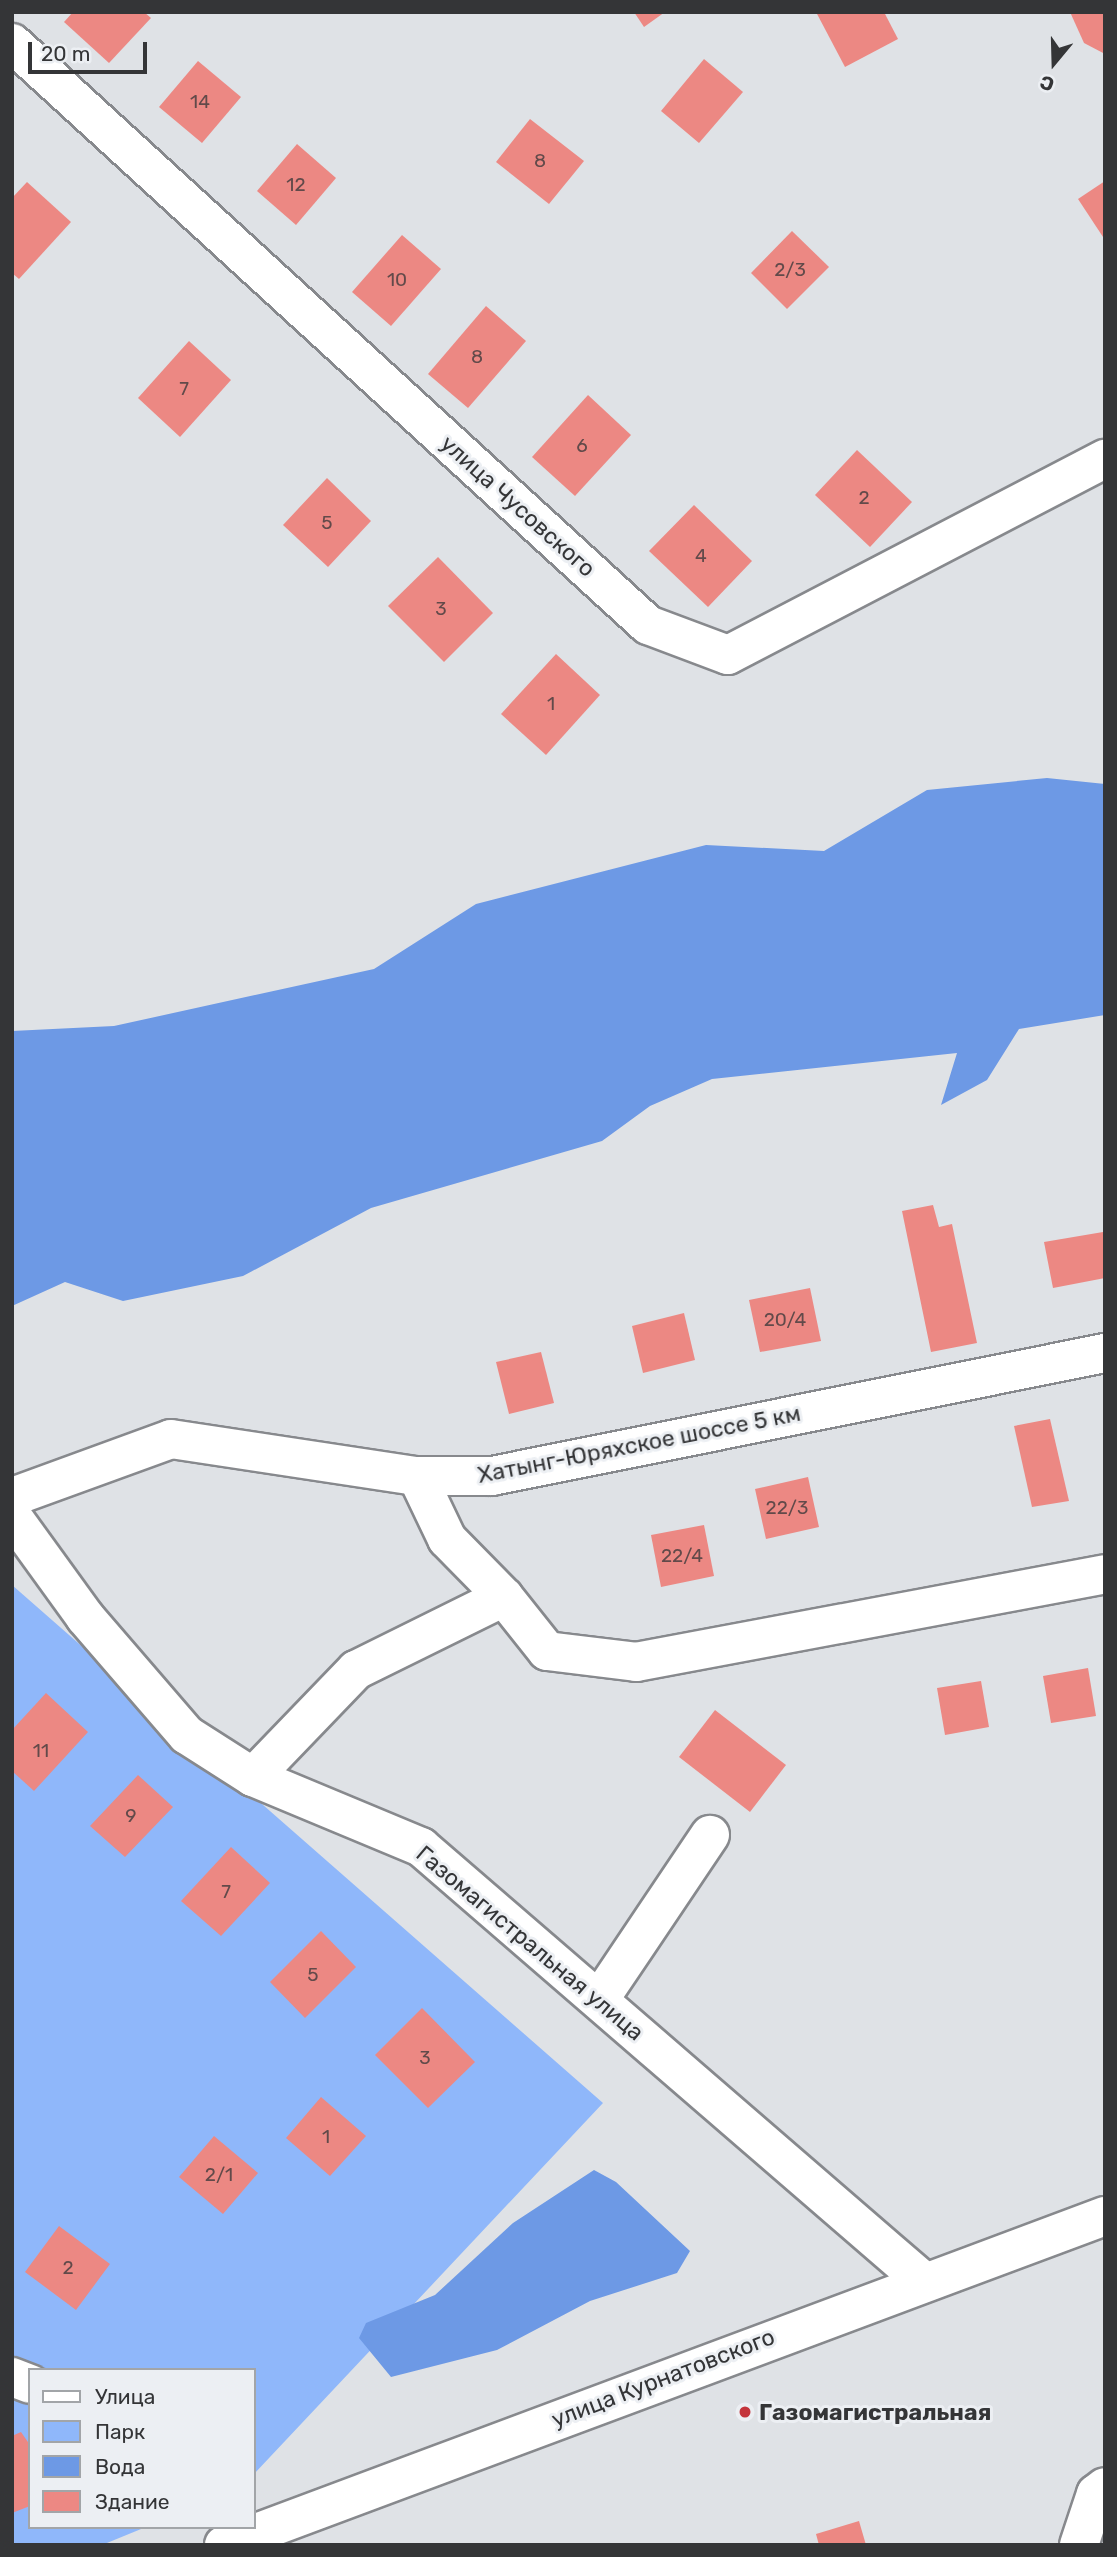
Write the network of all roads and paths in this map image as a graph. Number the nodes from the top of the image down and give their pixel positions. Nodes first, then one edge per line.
1 (12, 43) edge
2 (1105, 459) edge
3 (1105, 1353) edge
4 (417, 1476) junction
5 (12, 1497) edge
6 (12, 1516) edge
7 (1105, 1574) edge
8 (505, 1597) junction
9 (253, 1777) junction
10 (710, 1835) dead end
11 (599, 2000) junction
12 (1105, 2216) edge
13 (923, 2281) junction
14 (1105, 2487) edge
15 (201, 2529) edge
16 (209, 2545) edge
17 (224, 2545) edge
18 (1079, 2545) edge

1 - 2 street, улица Чусовского
3 - 4 street, Хатынг-Юряхское шоссе 5 км
4 - 5 street, Хатынг-Юряхское шоссе 5 км
4 - 8 street
6 - 9 street, Газомагистральная улица
7 - 8 street
8 - 9 street
9 - 11 street, Газомагистральная улица
10 - 11 street
11 - 13 street, Газомагистральная улица
12 - 13 street, улица Курнатовского
13 - 17 street, улица Курнатовского
14 - 18 street
15 - 16 street

